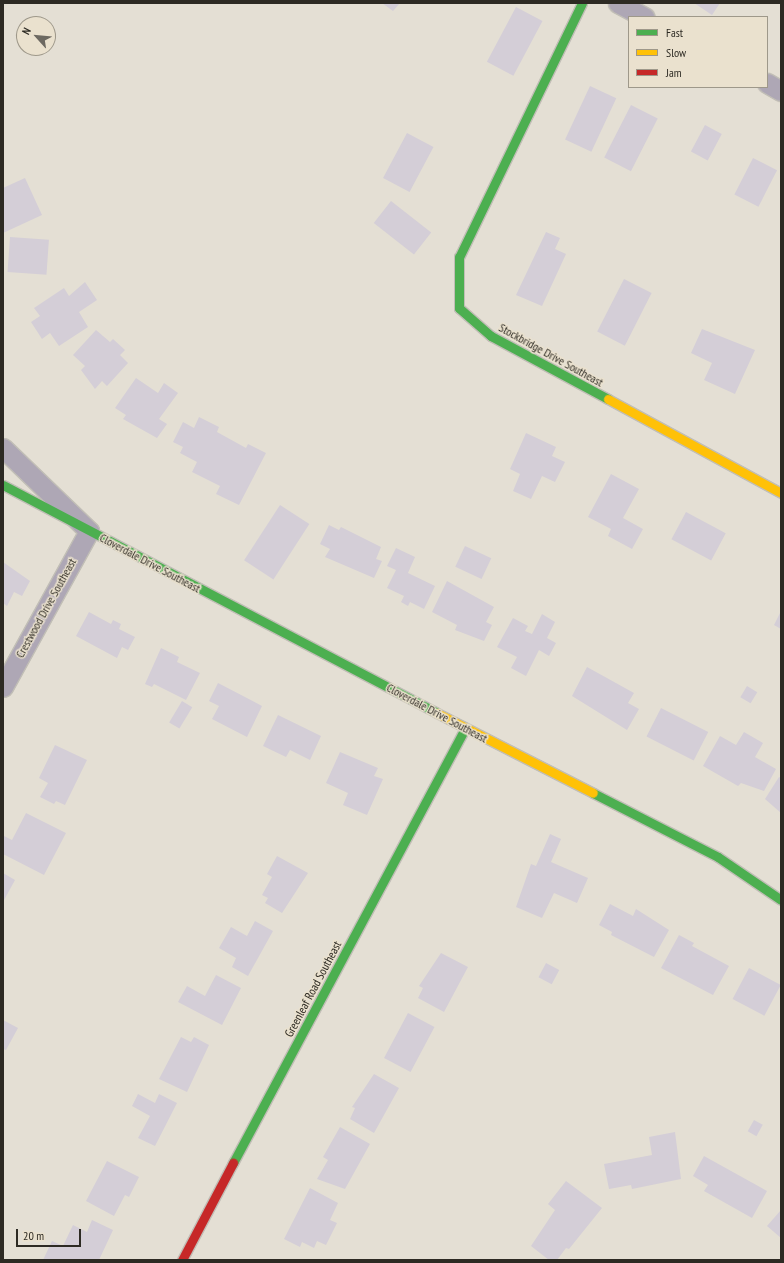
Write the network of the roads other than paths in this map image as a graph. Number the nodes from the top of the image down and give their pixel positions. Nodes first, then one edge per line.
1 (582, 3) edge
2 (618, 3) edge
3 (642, 16) edge
4 (768, 84) edge
5 (781, 91) edge
6 (3, 448) edge
7 (3, 485) edge
8 (781, 493) edge
9 (89, 531) junction
10 (3, 687) edge
11 (464, 728) junction
12 (781, 900) edge
13 (182, 1260) edge

1 - 8 street, Stockbridge Drive Southeast
2 - 3 street
4 - 5 street
6 - 9 street, Cloverdale Drive Southeast
7 - 9 street, Cloverdale Drive Southeast
9 - 10 street, Crestwood Drive Southeast
9 - 11 street, Cloverdale Drive Southeast
11 - 12 street, Cloverdale Drive Southeast
11 - 13 street, Greenleaf Road Southeast

